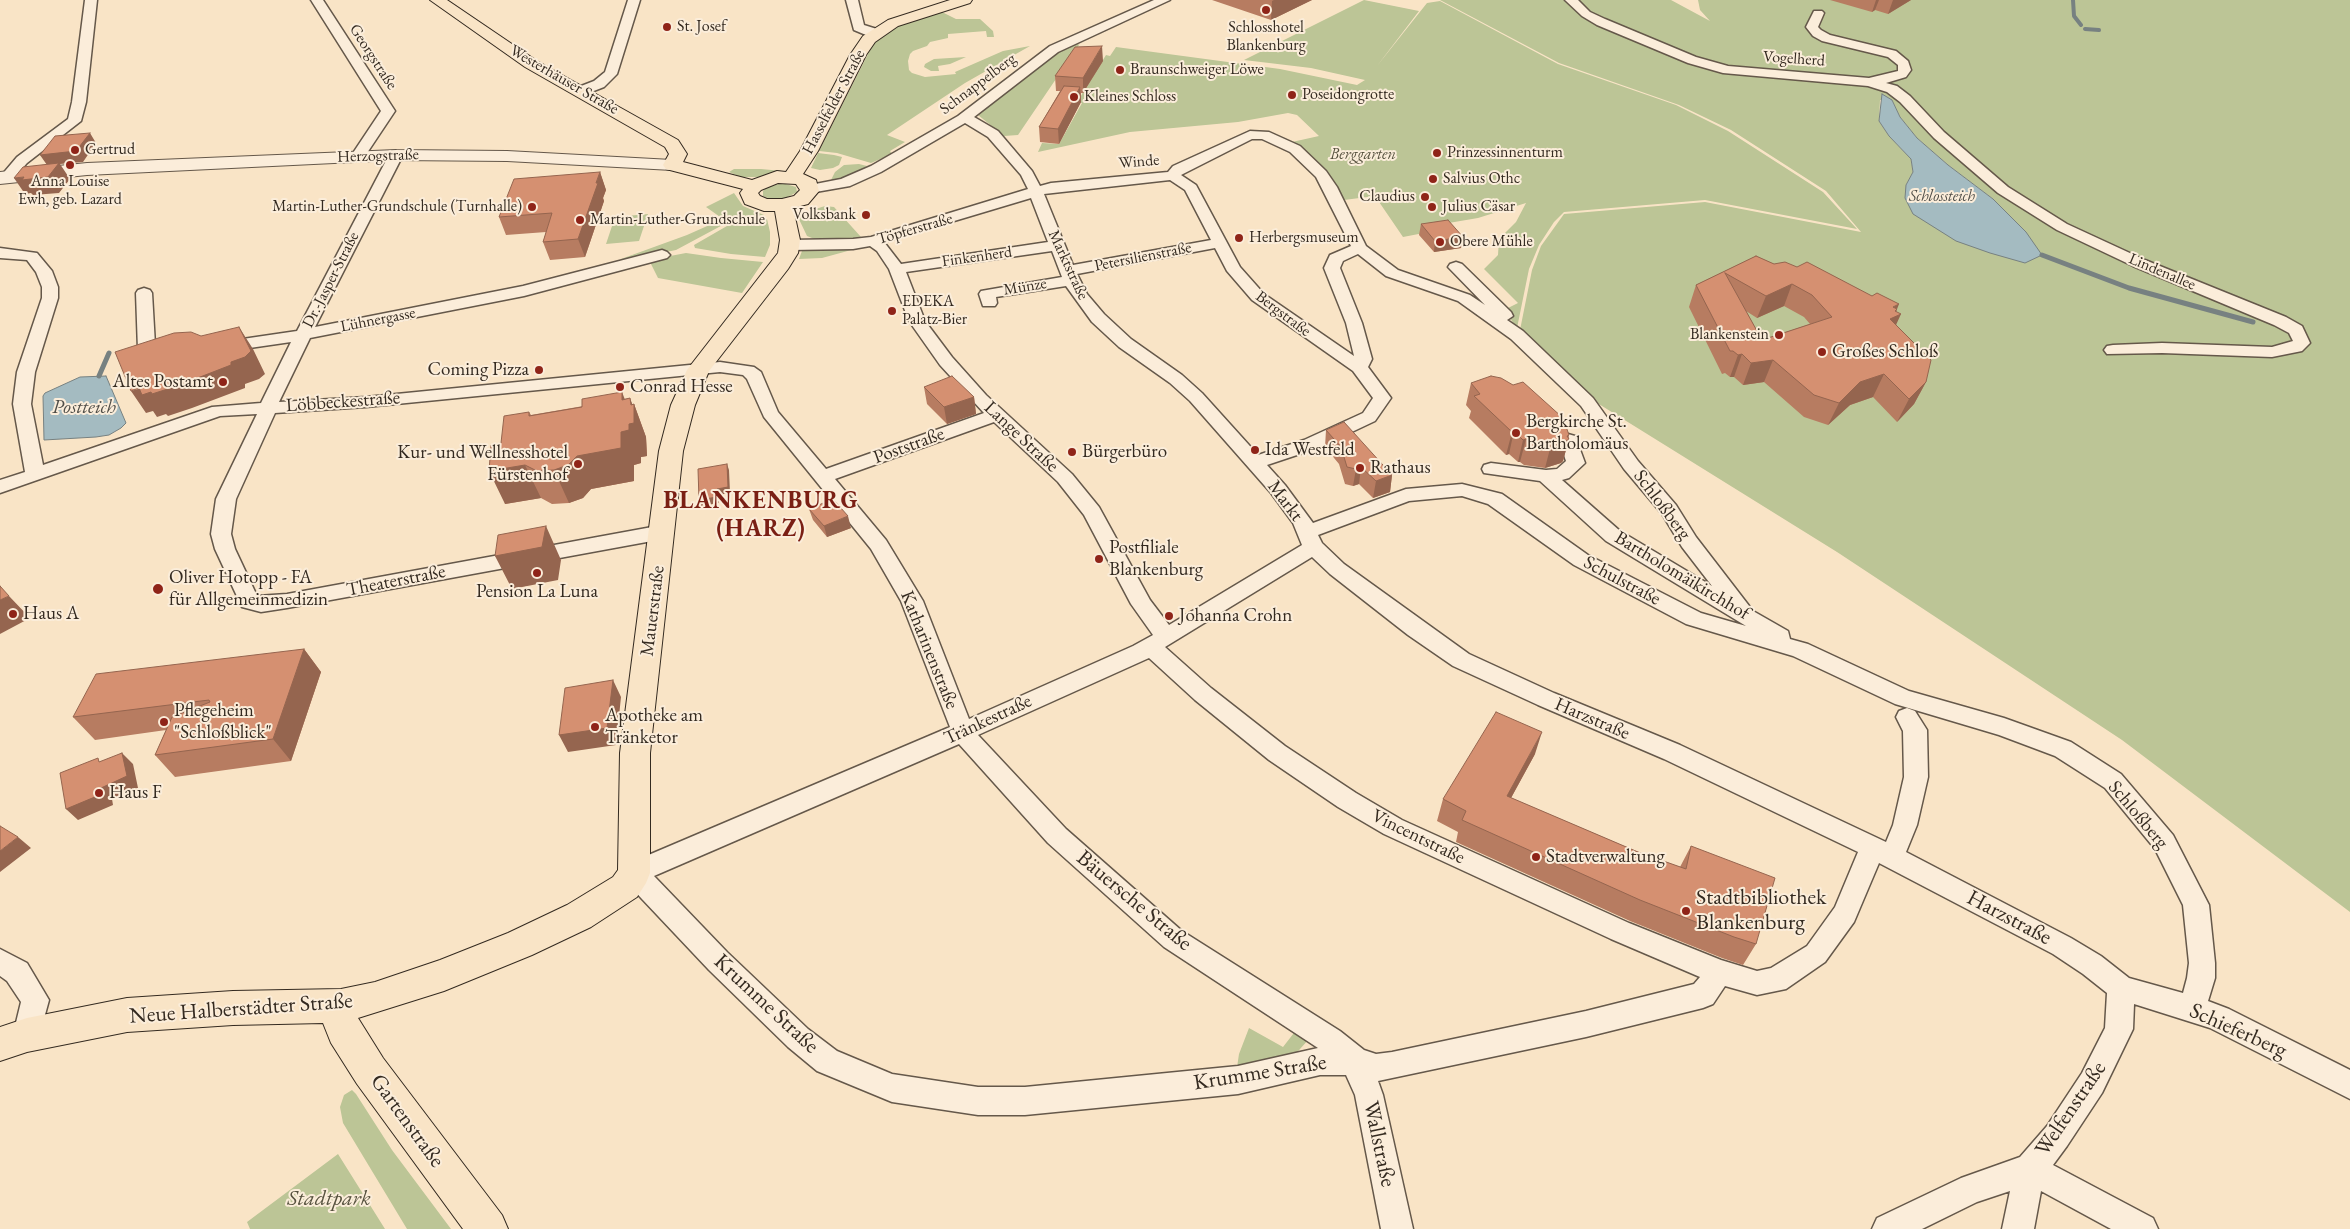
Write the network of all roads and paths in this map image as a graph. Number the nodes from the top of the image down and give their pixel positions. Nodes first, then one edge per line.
1 (91, 0) edge
2 (317, 0) edge
3 (437, 0) edge
4 (634, 0) edge
5 (852, 0) edge
6 (965, 0) edge
7 (1164, 0) edge
8 (1571, 0) edge
9 (1818, 14) dead end
10 (876, 33) junction
11 (1870, 82) junction
12 (581, 91) junction
13 (963, 119) junction
14 (396, 155) junction
15 (358, 156) junction
16 (672, 165) junction
17 (1172, 176) junction
18 (4, 177) edge
19 (792, 177) junction
20 (754, 186) junction
21 (810, 189) junction
22 (1036, 191) junction
23 (783, 206) junction
24 (873, 241) junction
25 (1219, 243) junction
26 (790, 245) junction
27 (1058, 245) junction
28 (1360, 248) junction
29 (0, 253) edge
30 (662, 255) dead end
31 (1456, 267) dead end
32 (897, 269) junction
33 (1069, 275) junction
34 (144, 292) dead end
35 (989, 303) dead end
36 (304, 334) junction
37 (1517, 335) junction
38 (201, 348) edge
39 (184, 349) edge
40 (2113, 350) dead end
41 (1359, 367) junction
42 (698, 370) junction
43 (269, 407) junction
44 (996, 415) junction
45 (1350, 435) joint
46 (1568, 440) edge
47 (1255, 463) junction
48 (1491, 469) dead end
49 (35, 474) junction
50 (1546, 476) junction
51 (822, 477) junction
52 (0, 487) edge
53 (1400, 488) joint
54 (663, 532) junction
55 (1310, 540) junction
56 (1743, 612) junction
57 (1159, 642) junction
58 (1800, 650) junction
59 (1844, 671) joint
60 (1907, 717) dead end
61 (963, 731) junction
62 (1883, 852) junction
63 (634, 873) junction
64 (0, 961) edge
65 (1718, 972) junction
66 (2121, 988) junction
67 (341, 1006) junction
68 (2192, 1008) junction
69 (14, 1040) edge
70 (1355, 1061) junction
71 (2350, 1085) edge
72 (2030, 1169) junction
73 (488, 1229) edge
74 (1397, 1229) edge
75 (1888, 1229) edge
76 (2018, 1229) edge
77 (2142, 1229) edge

1 - 18 street
2 - 15 street, Georgstraße
3 - 12 main road, Westerhäuser Straße
4 - 12 street
5 - 10 street
6 - 10 main road, Hasselfelder Straße
7 - 13 street, Schnappelberg
8 - 11 street, Vogelherd
9 - 11 street, Vogelherd
10 - 19 main road, Hasselfelder Straße
11 - 40 street, Lindenallee
12 - 16 main road, Westerhäuser Straße
13 - 21 street, Schnappelberg
13 - 22 street, Marktstraße
14 - 15 street, Herzogstraße
14 - 16 street, Herzogstraße
14 - 36 street, Dr.-Jasper-Straße
15 - 18 street, Herzogstraße
16 - 20 main road, Herzogstraße
17 - 22 street, Winde
17 - 25 street, Bergstraße
17 - 28 street, Winde
19 - 20 main road
19 - 21 main road
20 - 23 main road
21 - 23 main road
22 - 24 street, Töpferstraße
22 - 27 street, Marktstraße
23 - 26 main road
24 - 26 street, Töpferstraße
24 - 32 street, Lange Straße
25 - 33 street, Petersilienstraße
25 - 41 street, Bergstraße
26 - 42 main road, Mauerstraße
27 - 32 street, Finkenherd
27 - 33 street, Marktstraße
28 - 37 street, Schloßberg
28 - 41 street
29 - 49 street
30 - 36 street, Lühnergasse
31 - 37 street, Schloßberg
32 - 44 street, Lange Straße
33 - 35 street, Münze
33 - 47 street, Marktstraße
34 - 39 street
36 - 38 street, Lühnergasse
36 - 43 street, Dr.-Jasper-Straße
37 - 56 street, Schloßberg
41 - 45 street, Bergstraße
42 - 43 street, Löbbeckestraße
42 - 51 street, Katharinenstraße
42 - 54 main road, Mauerstraße
43 - 49 street, Löbbeckestraße
43 - 54 street, Theaterstraße
44 - 51 street, Poststraße
44 - 57 street, Lange Straße
45 - 47 street, Markt
46 - 50 street
47 - 55 street, Markt
48 - 50 street
49 - 52 street, Löbbeckestraße
50 - 56 street, Bartholomäikirchhof
51 - 61 street, Katharinenstraße
53 - 55 street, Markt
53 - 58 street, Schulstraße
54 - 63 main road, Mauerstraße
55 - 57 street, Tränkestraße
55 - 62 street, Harzstraße
56 - 58 street, Bartholomäikirchhof
57 - 61 street, Tränkestraße
57 - 65 street, Vincentstraße
58 - 59 street, Schulstraße
59 - 68 street, Schloßberg
60 - 62 street
61 - 63 street, Tränkestraße
61 - 70 street, Bäuersche Straße
62 - 65 street
62 - 66 street, Harzstraße
63 - 67 main road, Neue Halberstädter Straße
63 - 70 street, Krumme Straße
64 - 69 street
65 - 70 street, Krumme Straße
66 - 68 street, Schieferberg
66 - 72 street, Welfenstraße
67 - 69 main road, Neue Halberstädter Straße
67 - 73 main road, Gartenstraße
68 - 71 street, Schieferberg
70 - 74 street, Wallstraße
72 - 75 street
72 - 76 street, Welfenstraße
72 - 77 street

